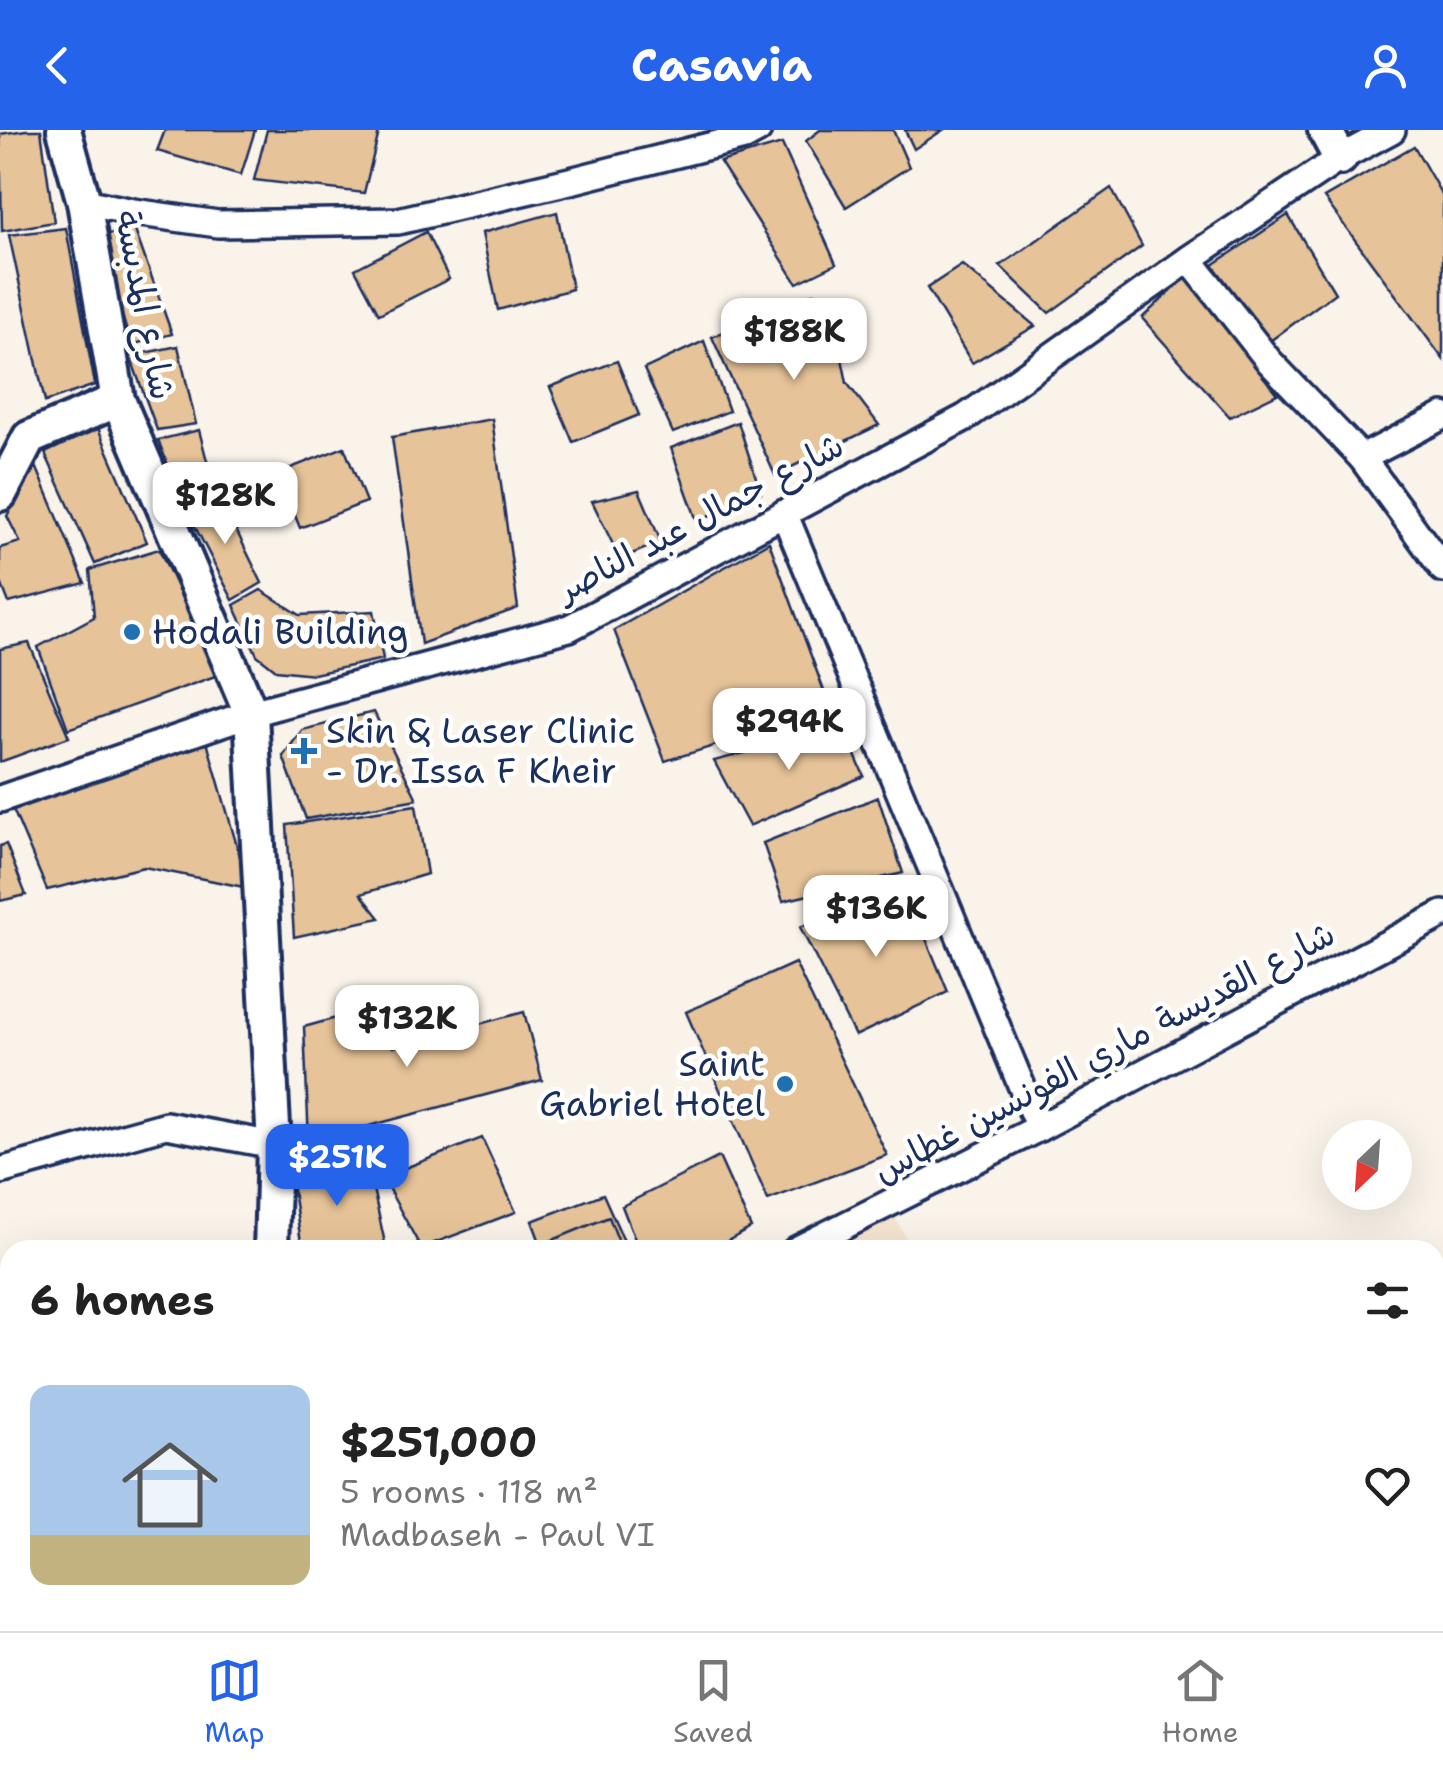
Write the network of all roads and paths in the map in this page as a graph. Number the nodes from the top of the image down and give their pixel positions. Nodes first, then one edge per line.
1 (64, 130) edge
2 (758, 130) edge
3 (1392, 130) edge
4 (1333, 144) edge
5 (84, 202) junction
6 (1188, 259) junction
7 (118, 400) junction
8 (1443, 416) edge
9 (1362, 458) junction
10 (0, 494) edge
11 (784, 513) junction
12 (1443, 569) edge
13 (250, 714) junction
14 (0, 800) edge
15 (1443, 914) edge
16 (1040, 1128) junction
17 (274, 1146) junction
18 (0, 1171) edge
19 (270, 1240) edge
20 (816, 1240) edge

1 - 5 street, شارع المدبسة
2 - 5 street
3 - 4 street, شارع جمال عبد الناصر
4 - 6 street, شارع جمال عبد الناصر
5 - 7 street, شارع المدبسة
6 - 9 street
6 - 11 street, شارع جمال عبد الناصر
7 - 10 street
7 - 13 street, شارع المدبسة
8 - 9 street
9 - 12 street
11 - 13 street, شارع جمال عبد الناصر
11 - 16 street
13 - 14 street, شارع جمال عبد الناصر
13 - 17 street, شارع المدبسة
15 - 16 street, شارع القديسة ماري الفونسين غطاس
16 - 20 street, شارع القديسة ماري الفونسين غطاس
17 - 18 street
17 - 19 street, شارع المدبسة

